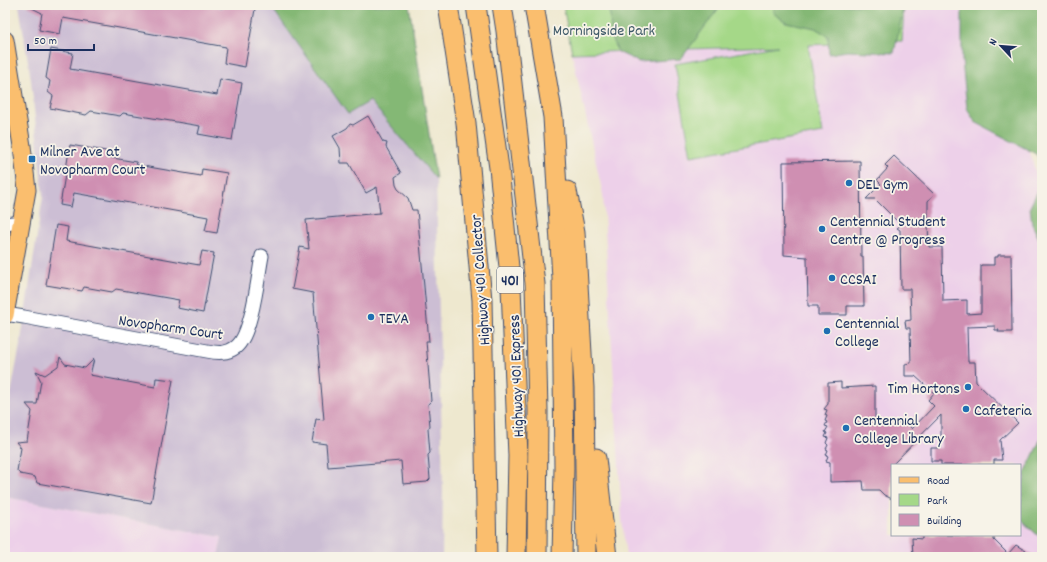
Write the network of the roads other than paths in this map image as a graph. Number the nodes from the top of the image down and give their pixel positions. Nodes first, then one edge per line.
1 (448, 5) edge
2 (476, 5) edge
3 (502, 5) edge
4 (534, 5) edge
5 (5, 40) edge
6 (553, 117) junction
7 (13, 223) edge
8 (262, 256) dead end
9 (5, 315) edge
10 (584, 388) junction
11 (487, 509) junction
12 (480, 557) edge
13 (487, 557) edge
14 (516, 557) edge
15 (537, 557) edge
16 (562, 557) edge
17 (586, 557) edge
18 (607, 557) edge

1 - 11 highway, Highway 401 Collector / 401
2 - 14 highway, Highway 401 Express / 401
3 - 15 highway, Highway 401 Express / 401
4 - 6 highway
5 - 7 main road
6 - 10 highway
6 - 16 highway
7 - 9 main road
8 - 9 street, Novopharm Court
10 - 17 highway
10 - 18 highway
11 - 12 highway
11 - 13 highway, Highway 401 Collector / 401

